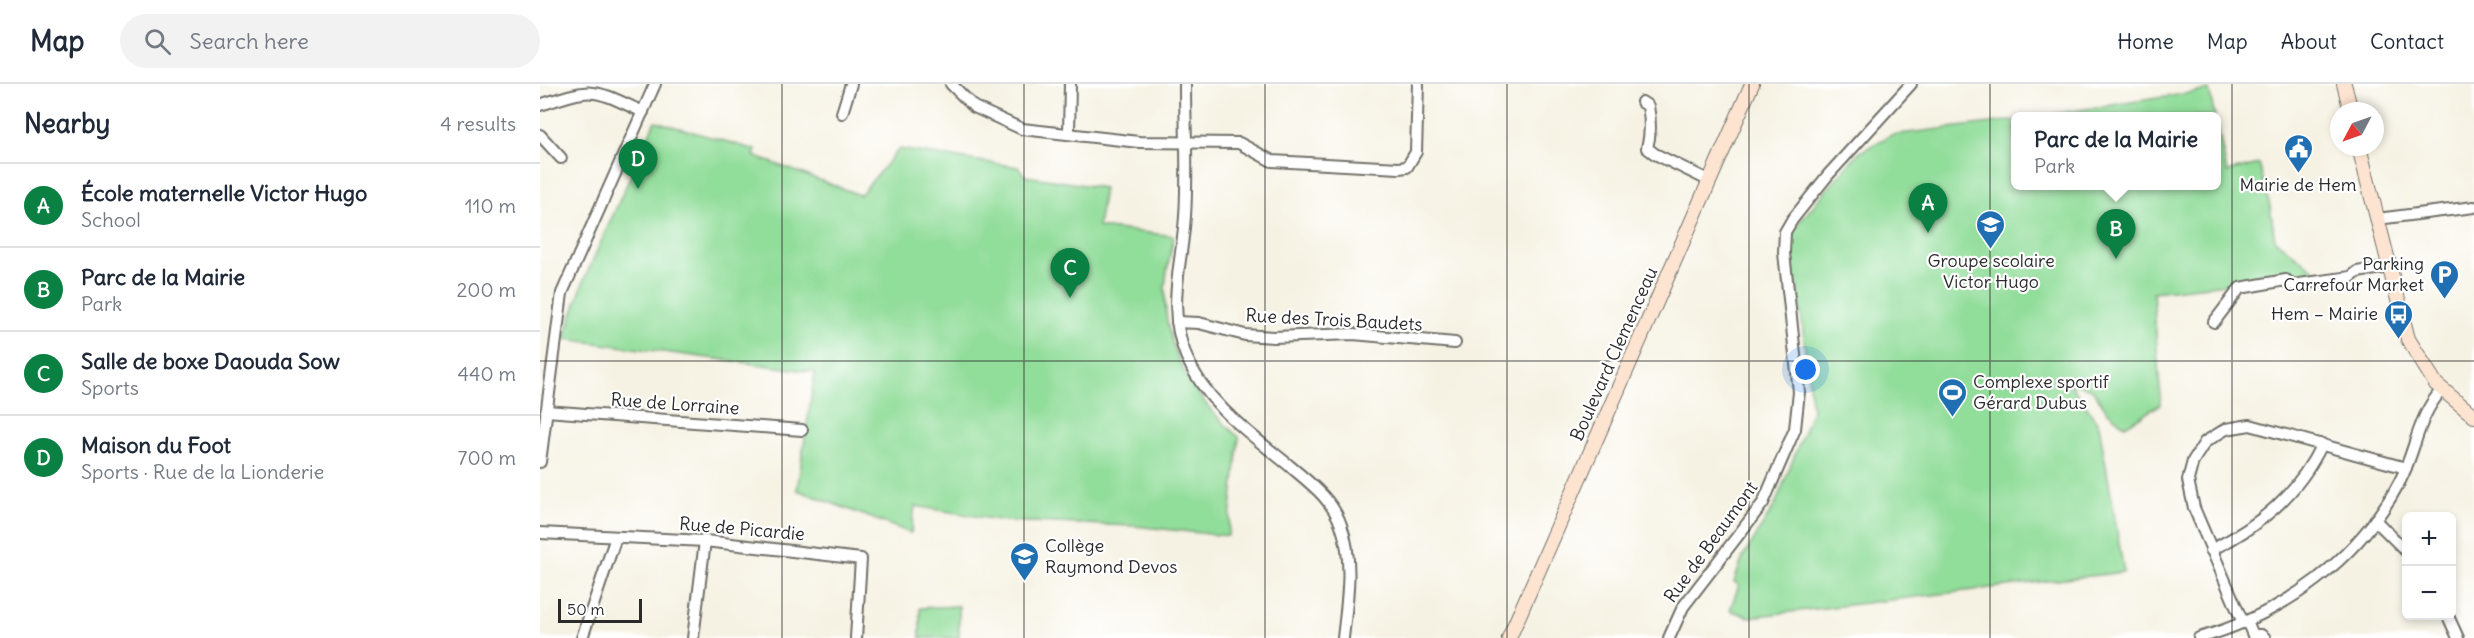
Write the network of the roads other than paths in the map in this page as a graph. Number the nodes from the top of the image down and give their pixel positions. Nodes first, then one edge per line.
1 (655, 84) edge
2 (851, 84) edge
3 (951, 84) edge
4 (1070, 84) edge
5 (1185, 84) edge
6 (1418, 84) edge
7 (1752, 84) edge
8 (1911, 84) edge
9 (2344, 84) edge
10 (600, 88) edge
11 (1642, 102) dead end
12 (2348, 102) edge
13 (540, 105) edge
14 (643, 112) junction
15 (842, 113) dead end
16 (1069, 133) junction
17 (540, 135) edge
18 (1185, 142) junction
19 (2361, 156) edge
20 (561, 158) dead end
21 (1710, 180) junction
22 (2474, 207) edge
23 (2377, 219) junction
24 (2389, 267) junction
25 (1177, 322) junction
26 (2214, 322) dead end
27 (1455, 343) dead end
28 (2442, 390) junction
29 (546, 411) junction
30 (2474, 416) edge
31 (802, 430) dead end
32 (2322, 444) junction
33 (540, 462) edge
34 (2406, 468) junction
35 (2375, 520) junction
36 (540, 532) edge
37 (616, 537) junction
38 (705, 541) junction
39 (2402, 547) edge
40 (2211, 550) junction
41 (2450, 620) edge
42 (2245, 622) junction
43 (2253, 637) edge
44 (582, 638) edge
45 (693, 638) edge
46 (856, 638) edge
47 (1343, 638) edge
48 (1509, 638) edge
49 (1669, 638) edge
50 (2199, 638) edge
51 (2265, 638) edge
52 (2458, 638) edge

1 - 14 street
2 - 15 street
3 - 16 street
4 - 16 street
5 - 18 street
6 - 18 street
7 - 21 street, Boulevard Clemenceau
8 - 49 street, Rue de Beaumont
9 - 12 street
10 - 13 street
10 - 14 street
11 - 21 street
14 - 29 street
16 - 18 street
17 - 20 street
18 - 25 street
19 - 23 street
21 - 48 street, Boulevard Clemenceau
22 - 23 street
23 - 24 street
24 - 26 street
24 - 28 street
25 - 27 street, Rue des Trois Baudets
25 - 47 street
28 - 30 street
28 - 34 street
29 - 31 street, Rue de Lorraine
29 - 33 street
32 - 34 street
32 - 40 street
32 - 40 street
34 - 35 street
35 - 39 street
35 - 42 street
36 - 37 street, Rue de Picardie
37 - 38 street, Rue de Picardie
37 - 44 street
38 - 45 street
38 - 46 street, Rue de Picardie
40 - 42 street
41 - 52 street
42 - 43 street
42 - 50 street
43 - 51 street

